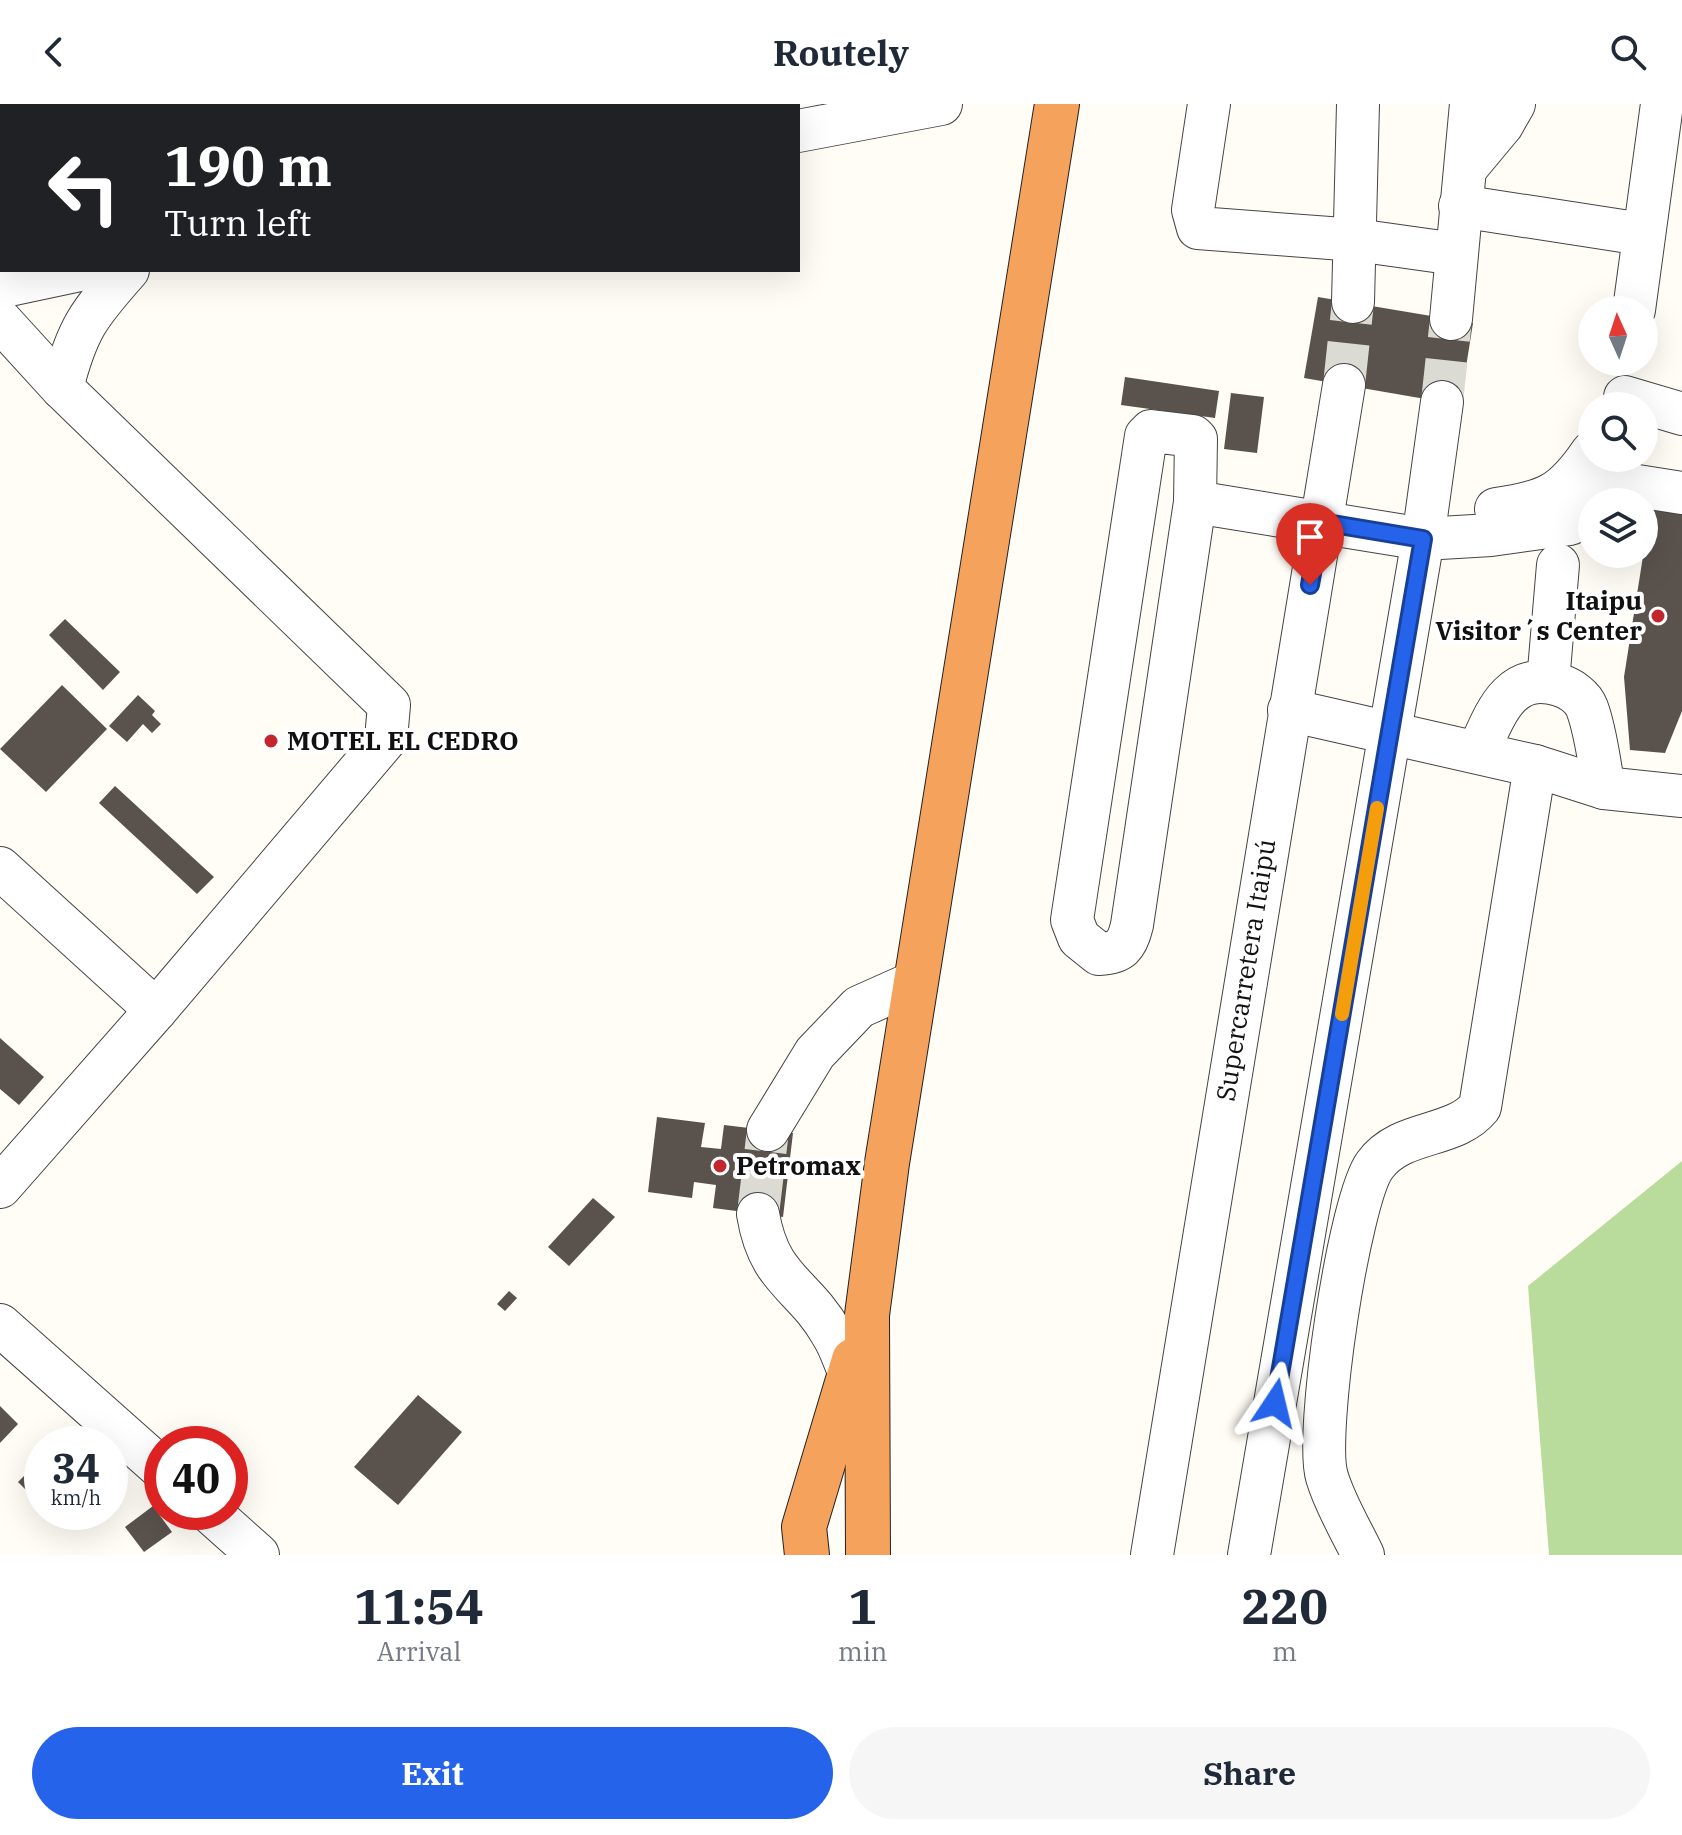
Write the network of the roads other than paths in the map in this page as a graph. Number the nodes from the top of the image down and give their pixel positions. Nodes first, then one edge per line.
1 (1057, 104) edge
2 (1209, 104) edge
3 (1339, 104) edge
4 (1358, 104) edge
5 (1471, 104) edge
6 (1514, 104) edge
7 (1662, 104) edge
8 (916, 106) edge
9 (800, 131) edge
10 (1358, 155) junction
11 (1464, 186) junction
12 (1642, 234) junction
13 (1356, 240) junction
14 (1456, 254) junction
15 (71, 272) edge
16 (126, 272) edge
17 (0, 287) edge
18 (1635, 296) edge
19 (1353, 302) tunnel mouth
20 (1451, 319) tunnel mouth
21 (0, 320) edge
22 (1344, 385) tunnel mouth
23 (62, 388) junction
24 (1442, 402) tunnel mouth
25 (1605, 480) edge
26 (1682, 493) edge
27 (1195, 502) junction
28 (1321, 522) junction
29 (1424, 524) junction
30 (1558, 565) dead end
31 (1548, 682) junction
32 (1289, 710) junction
33 (1390, 733) junction
34 (1478, 752) junction
35 (1535, 766) junction
36 (1604, 788) junction
37 (1682, 796) edge
38 (0, 868) edge
39 (915, 982) junction
40 (156, 1010) junction
41 (768, 1130) tunnel mouth
42 (0, 1187) edge
43 (758, 1214) tunnel mouth
44 (867, 1315) junction
45 (0, 1325) edge
46 (850, 1374) junction
47 (144, 1453) edge
48 (230, 1530) edge
49 (258, 1555) edge
50 (807, 1555) edge
51 (868, 1555) edge
52 (1152, 1555) edge
53 (1249, 1555) edge
54 (1363, 1555) edge

1 - 39 highway
2 - 13 street
3 - 10 street
4 - 10 street
5 - 11 street
6 - 11 street
7 - 12 street
8 - 9 street
10 - 13 street
11 - 12 street
11 - 14 street
12 - 18 street
13 - 14 street
13 - 19 street
14 - 20 street
15 - 17 street
16 - 23 street
21 - 23 street
22 - 28 street, Supercarretera Itaipú
23 - 40 street
24 - 29 street
25 - 26 street
25 - 29 street
25 - 29 street
27 - 27 street
27 - 28 street
28 - 29 street
28 - 32 street, Supercarretera Itaipú
29 - 33 street
30 - 31 street
31 - 34 street
31 - 36 street
32 - 33 street
32 - 52 street, Supercarretera Itaipú
33 - 34 street
33 - 53 street
34 - 35 street
35 - 36 street
35 - 54 street
36 - 37 street
38 - 40 street
39 - 41 street
39 - 44 highway
40 - 42 street
43 - 46 street
44 - 46 highway
44 - 51 highway
45 - 47 street
46 - 50 highway
48 - 49 street

